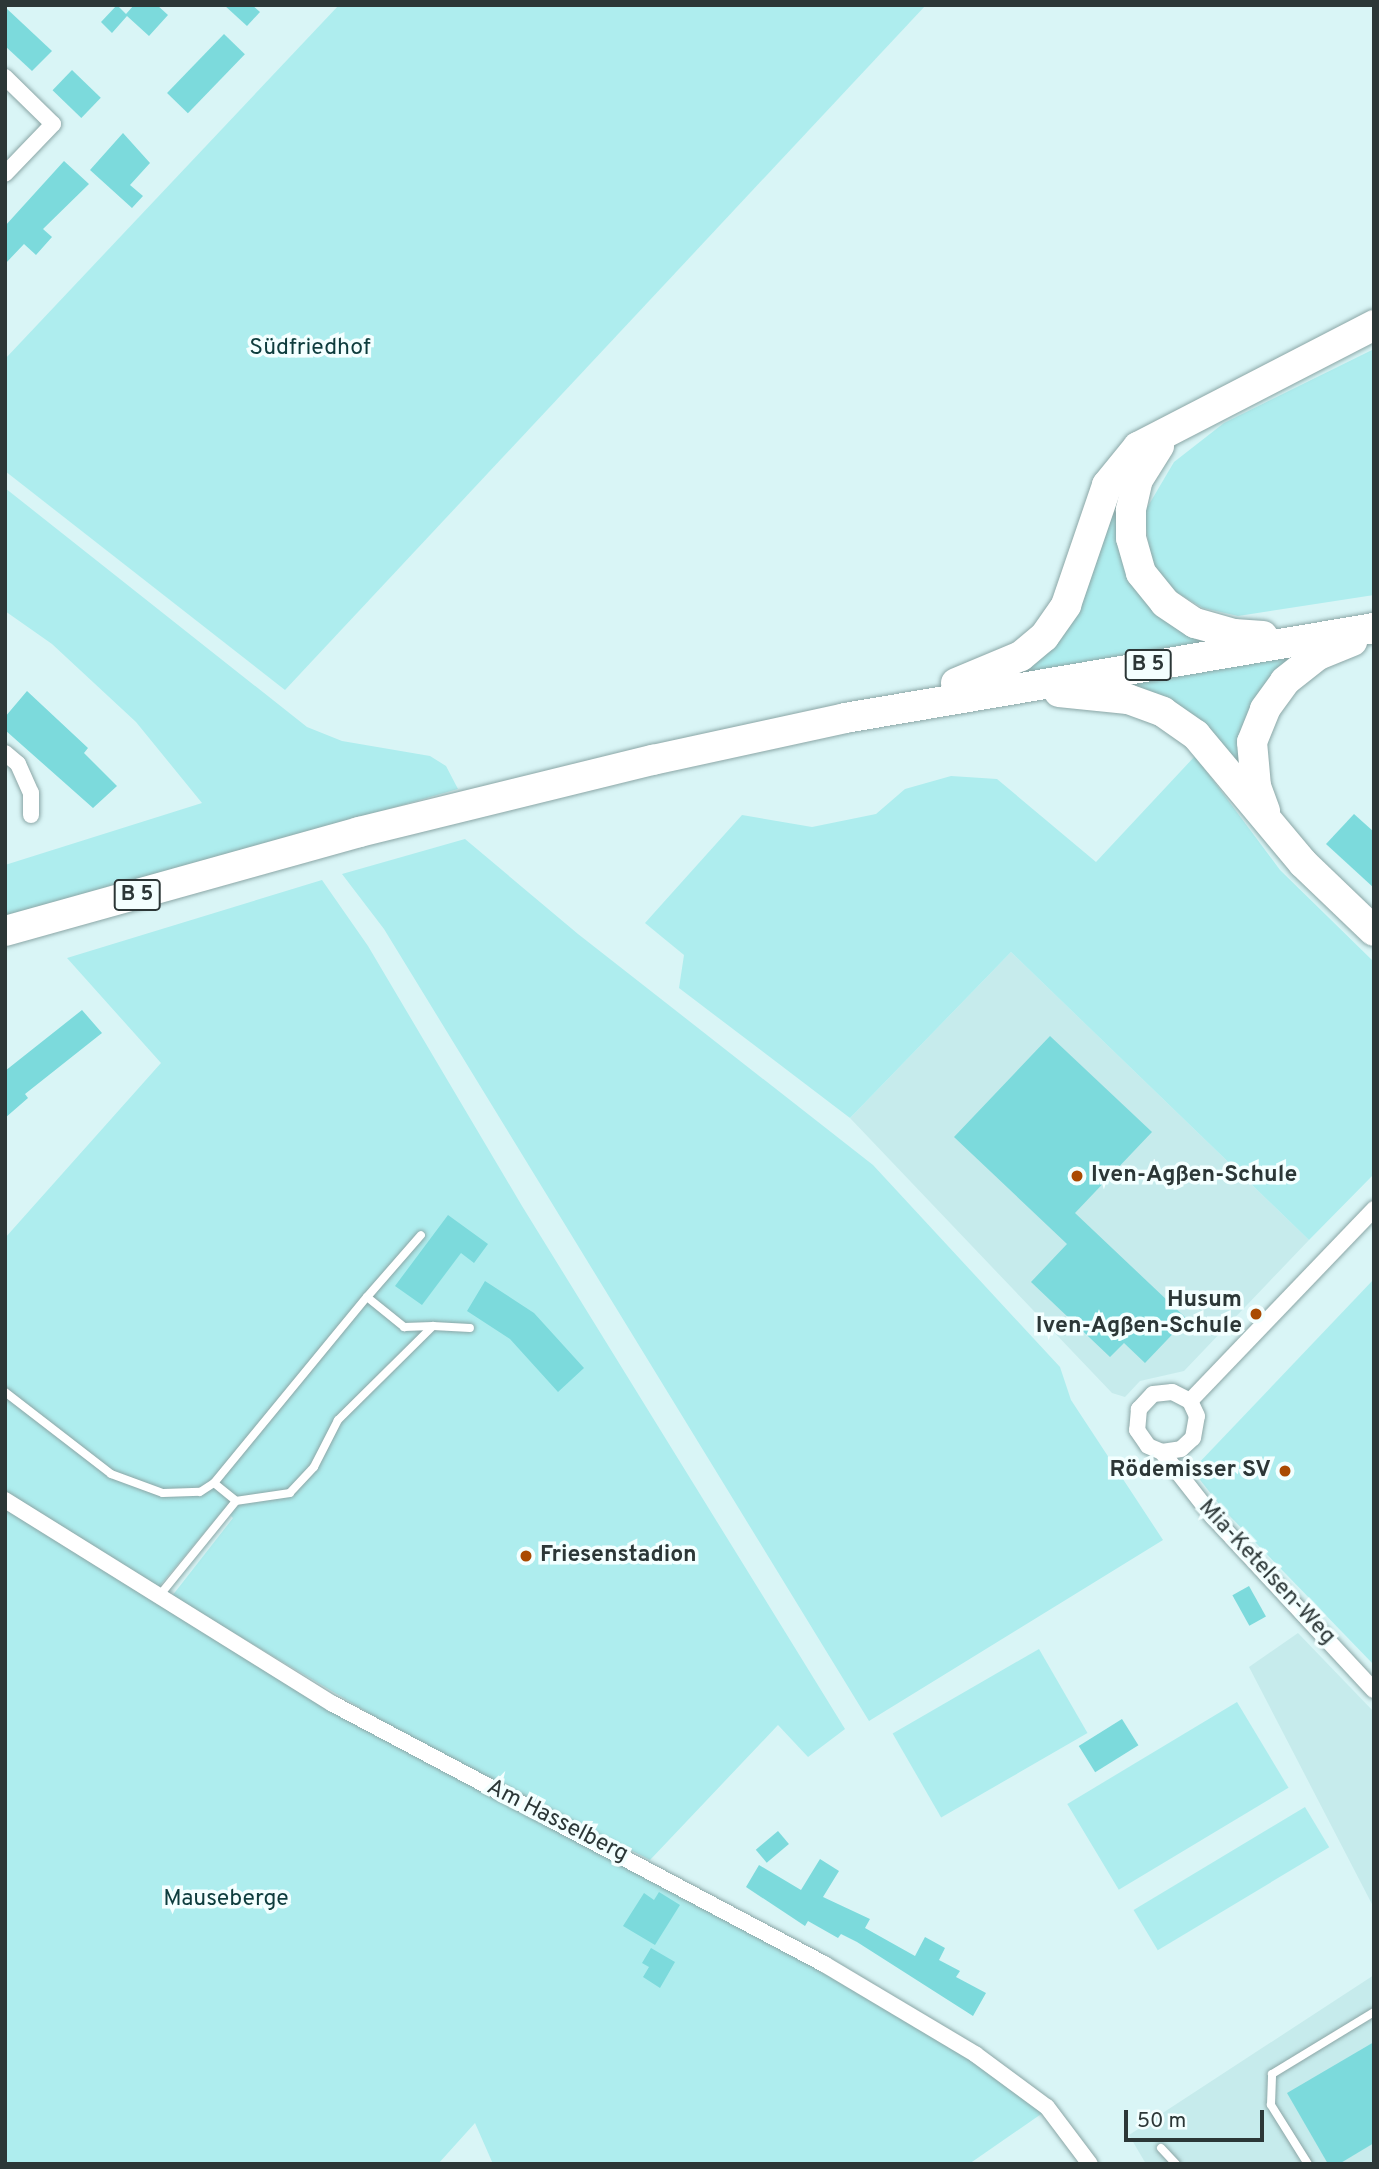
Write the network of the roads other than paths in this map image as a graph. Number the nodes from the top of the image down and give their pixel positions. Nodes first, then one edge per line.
1 (5, 77) edge
2 (5, 174) edge
3 (1374, 325) edge
4 (1169, 429) junction
5 (1374, 630) edge
6 (1301, 638) junction
7 (995, 691) junction
8 (845, 718) junction
9 (5, 753) edge
10 (31, 815) dead end
11 (1269, 825) junction
12 (5, 931) edge
13 (1374, 931) edge
14 (1374, 1209) edge
15 (421, 1235) dead end
16 (367, 1297) junction
17 (433, 1326) junction
18 (470, 1328) dead end
19 (5, 1392) edge
20 (1189, 1401) junction
21 (1162, 1452) junction
22 (214, 1483) junction
23 (5, 1500) edge
24 (236, 1501) junction
25 (158, 1596) junction
26 (1374, 1690) edge
27 (1374, 2012) edge
28 (1161, 2148) dead end
29 (1090, 2164) edge
30 (1176, 2164) edge
31 (1308, 2164) edge

1 - 2 street
3 - 4 highway
4 - 6 highway
4 - 8 highway
5 - 6 highway, B 5
5 - 11 highway
6 - 7 highway, B 5
7 - 8 highway, B 5
7 - 11 highway
8 - 12 highway, B 5
9 - 10 street
11 - 13 highway
14 - 20 street
15 - 16 lane
16 - 17 lane
16 - 22 lane
17 - 18 lane
17 - 24 lane
19 - 22 lane
20 - 21 street
20 - 21 street, Mia-Ketelsen-Weg
21 - 26 street, Mia-Ketelsen-Weg
22 - 24 lane
23 - 25 street, Am Hasselberg
24 - 25 lane
25 - 29 street, Am Hasselberg
27 - 31 lane
28 - 30 lane

